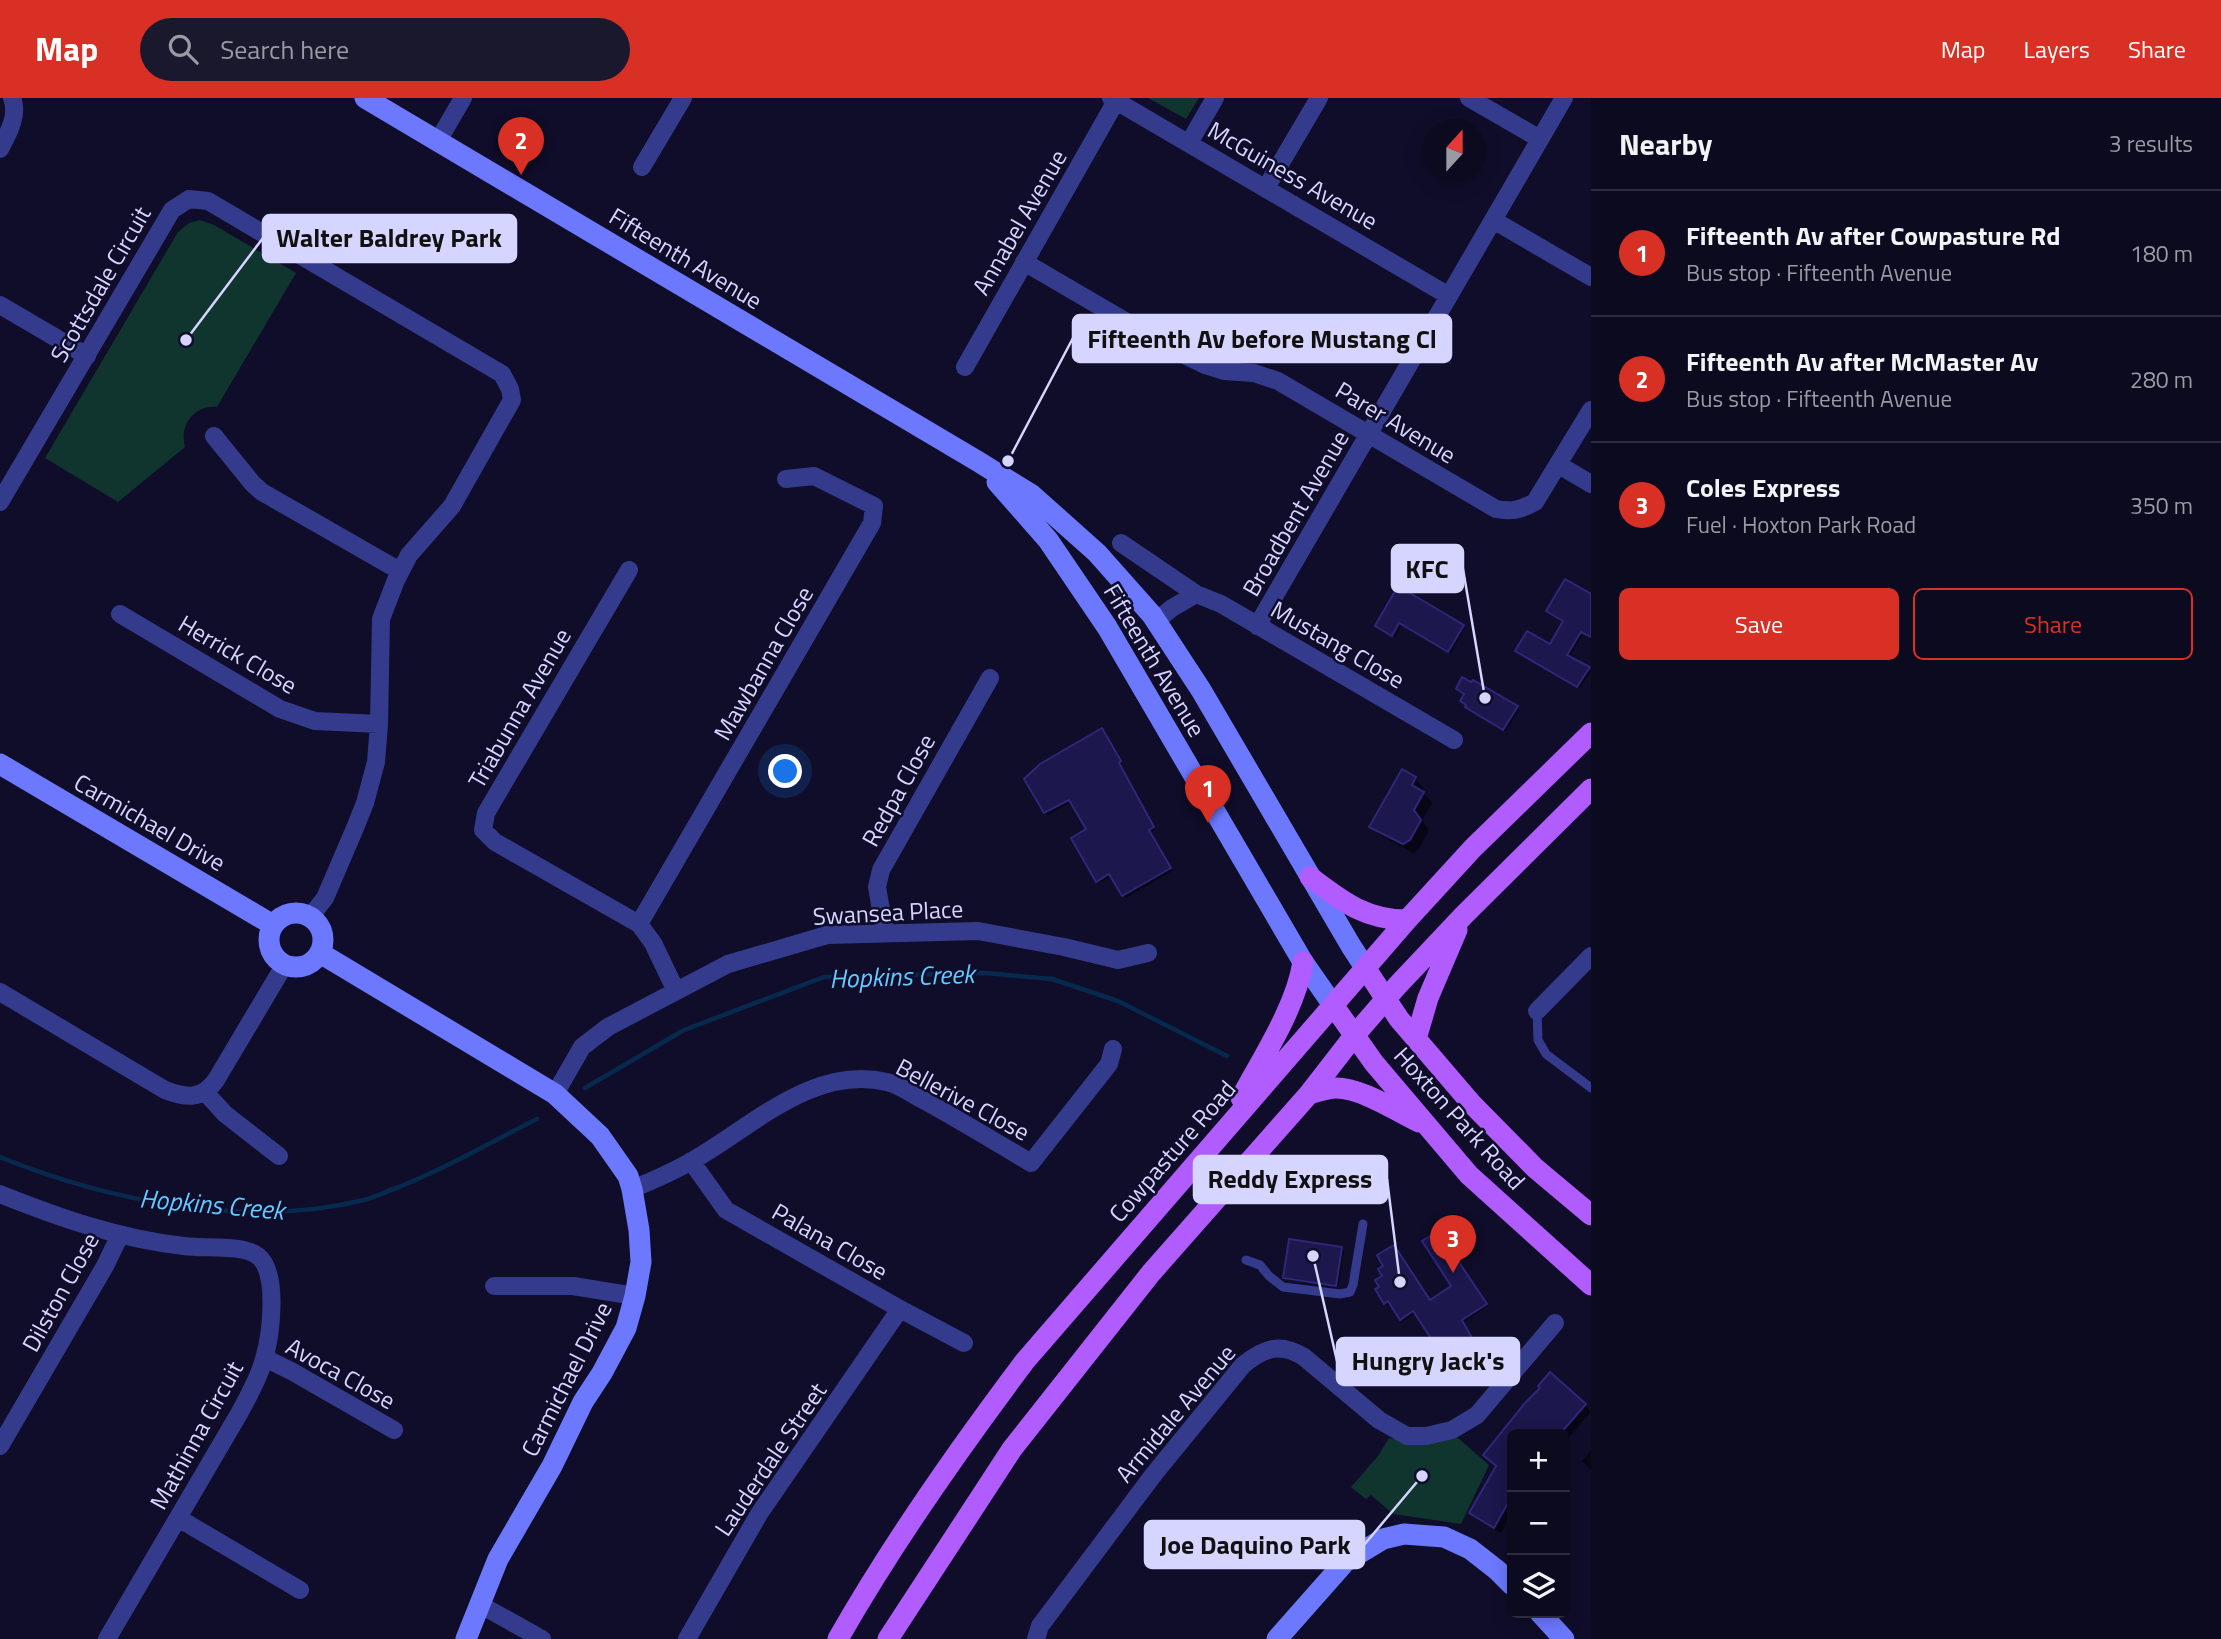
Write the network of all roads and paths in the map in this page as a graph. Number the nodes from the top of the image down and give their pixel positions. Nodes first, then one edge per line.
1 (12, 98) edge
2 (365, 98) edge
3 (463, 98) edge
4 (683, 98) edge
5 (1215, 98) edge
6 (1319, 98) edge
7 (1469, 98) edge
8 (1564, 98) edge
9 (1114, 100) edge
10 (1540, 139) junction
11 (438, 141) junction
12 (1189, 143) junction
13 (0, 149) edge
14 (642, 167) dead end
15 (1266, 188) junction
16 (1493, 220) junction
17 (1024, 262) junction
18 (1591, 276) edge
19 (1449, 296) junction
20 (0, 305) edge
21 (87, 356) junction
22 (965, 367) dead end
23 (1591, 410) edge
24 (1369, 434) junction
25 (214, 436) dead end
26 (979, 462) junction
27 (1559, 466) junction
28 (786, 479) dead end
29 (1591, 484) edge
30 (0, 502) edge
31 (1121, 543) dead end
32 (629, 570) dead end
33 (400, 572) junction
34 (1196, 594) junction
35 (120, 614) dead end
36 (1156, 621) junction
37 (1257, 625) junction
38 (990, 678) dead end
39 (379, 724) junction
40 (1591, 733) edge
41 (1454, 740) dead end
42 (0, 764) edge
43 (1591, 789) edge
44 (1310, 877) junction
45 (1464, 915) junction
46 (310, 917) junction
47 (1407, 920) junction
48 (274, 925) junction
49 (639, 925) junction
50 (885, 933) junction
51 (320, 953) junction
52 (1148, 953) dead end
53 (1591, 956) edge
54 (1303, 962) junction
55 (285, 964) junction
56 (1366, 969) junction
57 (676, 991) junction
58 (0, 992) edge
59 (1386, 999) junction
60 (1333, 1005) junction
61 (1536, 1011) joint
62 (1354, 1036) junction
63 (1416, 1040) junction
64 (1113, 1049) dead end
65 (1591, 1088) edge
66 (205, 1093) junction
67 (555, 1094) junction
68 (1309, 1094) junction
69 (1427, 1126) junction
70 (1222, 1133) junction
71 (279, 1156) dead end
72 (691, 1161) junction
73 (632, 1189) junction
74 (0, 1194) edge
75 (1591, 1215) edge
76 (1363, 1224) dead end
77 (120, 1235) junction
78 (1246, 1259) dead end
79 (1591, 1284) edge
80 (494, 1286) dead end
81 (635, 1296) junction
82 (900, 1310) junction
83 (1555, 1323) dead end
84 (964, 1343) dead end
85 (265, 1358) junction
86 (394, 1430) dead end
87 (0, 1446) edge
88 (178, 1518) junction
89 (1507, 1580) edge
90 (300, 1590) dead end
91 (479, 1604) junction
92 (1545, 1618) edge
93 (107, 1639) edge
94 (466, 1639) edge
95 (542, 1639) edge
96 (687, 1639) edge
97 (838, 1639) edge
98 (888, 1639) edge
99 (1036, 1639) edge
100 (1277, 1639) edge
101 (1564, 1639) edge

1 - 13 street
2 - 11 main road, Fifteenth Avenue
3 - 11 street
4 - 14 street
5 - 12 street
6 - 15 street
7 - 10 street
8 - 10 street, Broadbent Avenue
9 - 12 street, McGuiness Avenue
9 - 17 street, Annabel Avenue
10 - 16 street, Broadbent Avenue
11 - 26 main road, Fifteenth Avenue
12 - 15 street, McGuiness Avenue
15 - 19 street, McGuiness Avenue
16 - 18 street
16 - 19 street, Broadbent Avenue
17 - 22 street, Annabel Avenue
17 - 24 street, Parer Avenue
19 - 24 street, Broadbent Avenue
20 - 21 street
21 - 30 street, Scottsdale Circuit
21 - 33 street, Scottsdale Circuit
23 - 27 street, Parer Avenue
24 - 27 street, Parer Avenue
24 - 37 street, Broadbent Avenue
25 - 33 street
26 - 36 main road, Fifteenth Avenue
26 - 54 main road, Fifteenth Avenue
27 - 29 street
28 - 49 street, Mawbanna Close
31 - 34 street, Mustang Close
32 - 49 street, Triabunna Avenue
33 - 39 street, Scottsdale Circuit
34 - 36 street
34 - 37 street, Mustang Close
35 - 39 street, Herrick Close
36 - 44 main road, Fifteenth Avenue
37 - 41 street, Mustang Close
38 - 50 street, Redpa Close
39 - 46 street, Scottsdale Circuit
40 - 47 main road, Cowpasture Road
42 - 48 main road, Carmichael Drive
43 - 45 main road
44 - 47 main road
44 - 56 main road, Fifteenth Avenue
45 - 59 main road
45 - 63 main road
46 - 48 main road
46 - 51 main road
47 - 56 main road, Cowpasture Road
48 - 55 main road
49 - 57 street, Triabunna Avenue
50 - 52 street, Swansea Place
50 - 57 street, Swansea Place
51 - 55 main road
51 - 67 main road, Carmichael Drive
53 - 61 street
54 - 60 main road, Fifteenth Avenue
54 - 70 main road
55 - 66 street
56 - 59 main road, Hoxton Park Road
56 - 60 main road, Cowpasture Road
57 - 67 street, Swansea Place
58 - 66 street
59 - 62 main road
59 - 63 main road, Hoxton Park Road
60 - 62 main road, Hoxton Park Road
60 - 70 main road, Cowpasture Road
61 - 65 lane
62 - 68 main road
62 - 69 main road, Hoxton Park Road
63 - 75 main road, Hoxton Park Road
64 - 72 street, Bellerive Close
66 - 71 street
67 - 73 main road, Carmichael Drive
68 - 69 main road
68 - 98 main road
69 - 79 main road, Hoxton Park Road
70 - 97 main road, Cowpasture Road
72 - 73 street, Bellerive Close
72 - 82 street, Palana Close
73 - 81 main road, Carmichael Drive
74 - 77 street, Mathinna Circuit
76 - 78 lane
77 - 85 street, Mathinna Circuit
77 - 87 street, Dilston Close
80 - 81 street
81 - 91 main road, Carmichael Drive
82 - 84 street, Palana Close
82 - 96 street, Lauderdale Street
83 - 99 street, Armidale Avenue
85 - 86 street, Avoca Close
85 - 88 street, Mathinna Circuit
88 - 90 street
88 - 93 street, Mathinna Circuit
89 - 100 main road
91 - 94 main road, Carmichael Drive
91 - 95 street
92 - 101 main road

